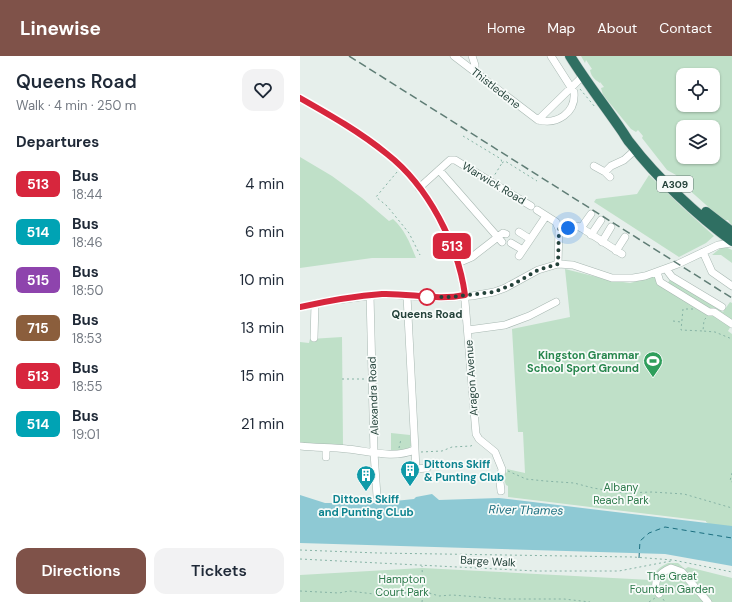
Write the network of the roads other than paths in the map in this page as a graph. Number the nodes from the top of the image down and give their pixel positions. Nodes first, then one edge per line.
1 (454, 56) edge
2 (472, 56) edge
3 (551, 56) edge
4 (570, 56) edge
5 (475, 72) junction
6 (583, 76) junction
7 (571, 87) junction
8 (300, 98) edge
9 (538, 120) junction
10 (623, 132) junction
11 (635, 150) junction
12 (594, 166) dead end
13 (439, 170) junction
14 (419, 188) junction
15 (590, 214) dead end
16 (546, 216) junction
17 (601, 220) dead end
18 (530, 224) dead end
19 (581, 228) junction
20 (612, 228) dead end
21 (537, 229) junction
22 (559, 229) junction
23 (519, 232) dead end
24 (720, 232) junction
25 (732, 232) edge
26 (506, 234) dead end
27 (591, 235) junction
28 (497, 236) junction
29 (625, 237) dead end
30 (530, 239) junction
31 (502, 242) dead end
32 (602, 242) junction
33 (732, 242) edge
34 (512, 243) dead end
35 (712, 248) junction
36 (703, 252) junction
37 (458, 263) junction
38 (558, 264) junction
39 (666, 269) junction
40 (657, 272) junction
41 (732, 286) edge
42 (465, 295) junction
43 (370, 296) junction
44 (407, 296) junction
45 (556, 302) dead end
46 (315, 304) junction
47 (722, 304) dead end
48 (300, 307) edge
49 (732, 324) edge
50 (468, 330) junction
51 (314, 338) dead end
52 (300, 446) edge
53 (326, 448) junction
54 (414, 451) junction
55 (374, 453) junction
56 (326, 457) dead end
57 (427, 468) dead end
58 (501, 491) dead end
59 (377, 496) dead end
60 (659, 594) road end
61 (708, 602) edge

1 - 5 street, Thistledene
2 - 5 street
3 - 7 street
4 - 6 highway, A309
5 - 9 street, Thistledene
6 - 7 street
6 - 10 highway, A309
7 - 9 street
7 - 9 street
8 - 14 street, Aragon Avenue
10 - 11 highway, A309
10 - 25 highway, A309
11 - 12 street
11 - 24 highway, A309
13 - 14 street, Warwick Road
13 - 16 street, Warwick Road
13 - 28 street
14 - 37 street, Aragon Avenue
15 - 19 street
16 - 21 street
16 - 22 street, Warwick Road
17 - 27 street
18 - 21 street
19 - 22 street
19 - 27 street
20 - 32 street
21 - 30 street
22 - 38 street
23 - 30 street
24 - 33 highway, A309
24 - 35 street
26 - 28 street
27 - 32 street
28 - 31 street
28 - 37 street
29 - 32 street
30 - 34 street
33 - 35 street
35 - 36 street
36 - 39 street
36 - 41 street
37 - 42 street, Aragon Avenue
38 - 40 street
38 - 42 street
39 - 40 street
39 - 47 street
40 - 49 street
42 - 44 street
42 - 50 street, Aragon Avenue
43 - 44 street
43 - 46 street
43 - 55 street, Alexandra Road
44 - 54 street
45 - 50 street
46 - 48 street
46 - 51 street
50 - 58 street, Aragon Avenue
52 - 53 street
53 - 55 street
53 - 56 street
54 - 55 street
54 - 57 street
55 - 59 street, Alexandra Road
60 - 61 street

